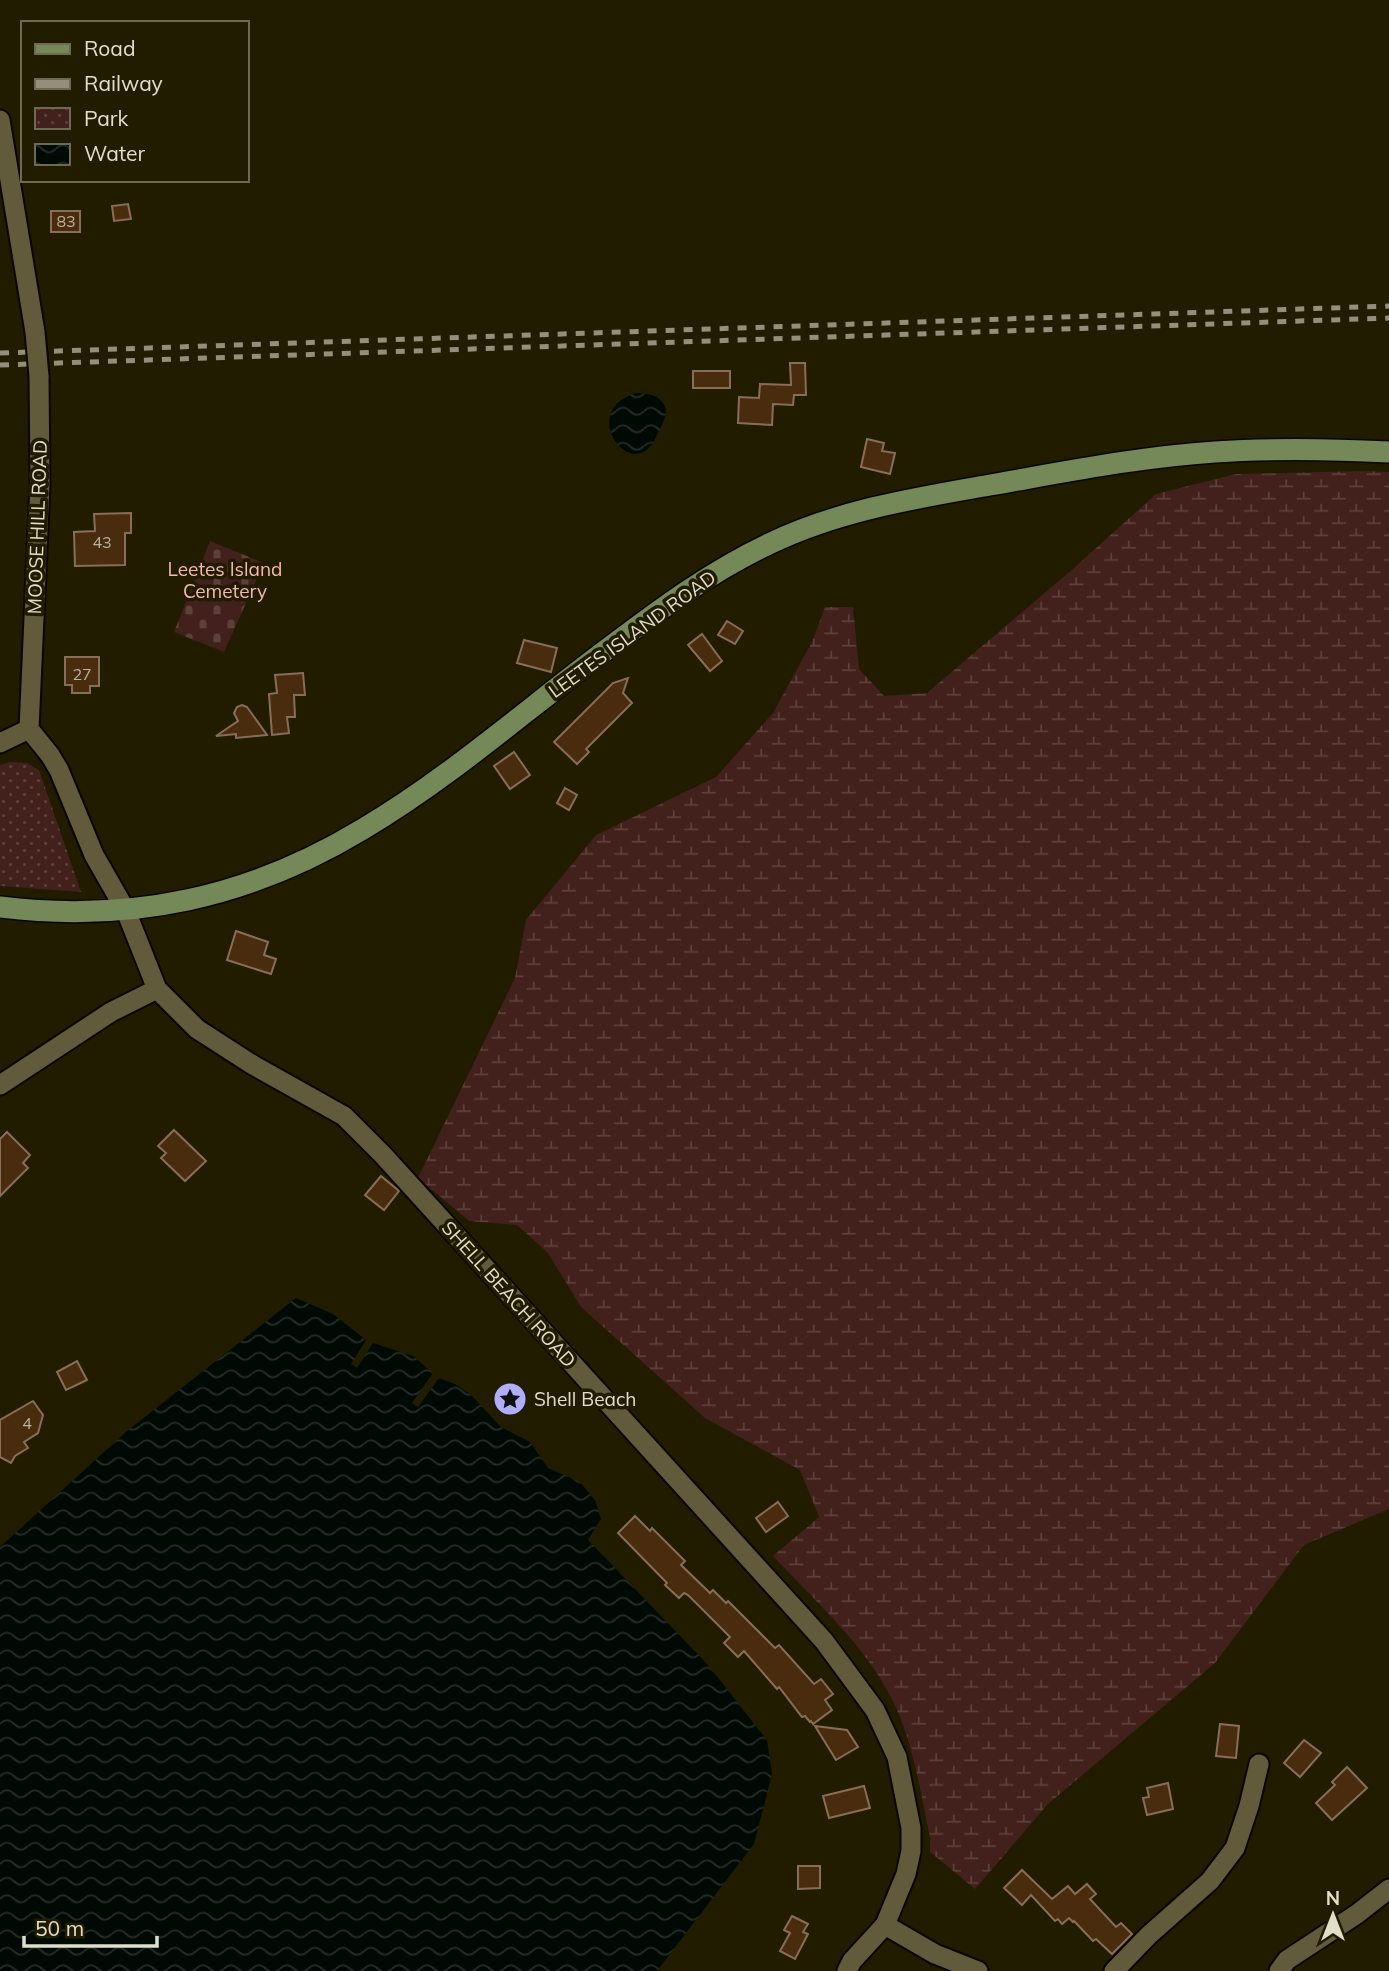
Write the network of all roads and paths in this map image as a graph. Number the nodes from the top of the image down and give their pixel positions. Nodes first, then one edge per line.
1 (0, 120) edge
2 (2, 151) edge
3 (1389, 452) edge
4 (29, 729) junction
5 (0, 743) edge
6 (0, 907) edge
7 (126, 911) junction
8 (158, 989) junction
9 (0, 1085) edge
10 (1259, 1764) dead end
11 (1389, 1889) edge
12 (885, 1926) junction
13 (847, 1971) edge
14 (978, 1971) edge
15 (1114, 1971) edge
16 (1279, 1971) edge

1 - 2 street, MOOSE HILL ROAD
2 - 4 street, MOOSE HILL ROAD, bridge
3 - 7 main road, LEETES ISLAND ROAD
4 - 5 street
4 - 7 street
6 - 7 main road, LEETES ISLAND ROAD
7 - 8 street, SHELL BEACH ROAD
8 - 9 street
8 - 12 street, SHELL BEACH ROAD
10 - 15 street
11 - 16 street
12 - 13 street
12 - 14 street

